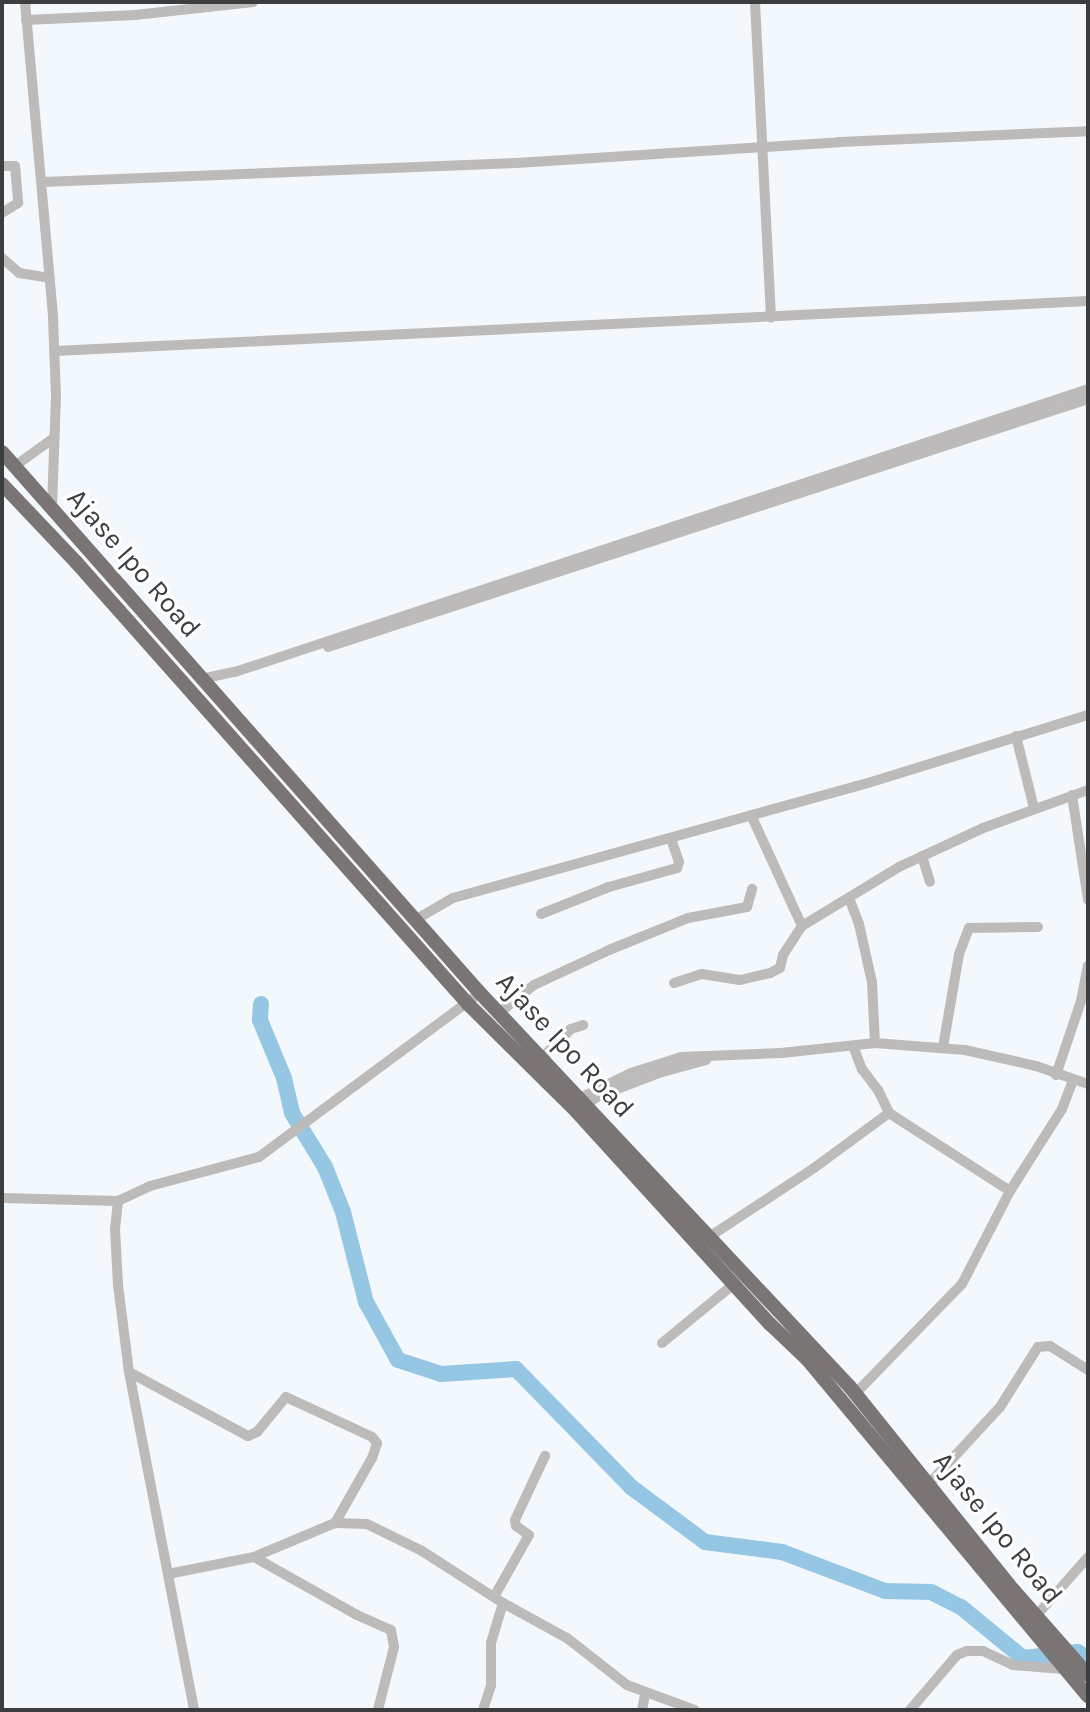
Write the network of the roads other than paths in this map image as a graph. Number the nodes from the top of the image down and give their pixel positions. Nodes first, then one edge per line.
1 (25, 2) edge
2 (134, 2) edge
3 (235, 2) edge
4 (253, 2) edge
5 (755, 2) edge
6 (135, 15) junction
7 (26, 20) junction
8 (1088, 131) edge
9 (762, 148) junction
10 (2, 166) edge
11 (43, 182) junction
12 (2, 213) edge
13 (2, 258) edge
14 (50, 278) junction
15 (1088, 301) edge
16 (771, 318) junction
17 (55, 351) junction
18 (1088, 389) edge
19 (1088, 399) edge
20 (55, 437) junction
21 (2, 452) edge
22 (15, 466) junction
23 (2, 484) edge
24 (52, 507) junction
25 (200, 679) junction
26 (215, 696) junction
27 (1088, 715) edge
28 (1016, 736) junction
29 (1088, 790) edge
30 (1072, 795) junction
31 (1034, 808) junction
32 (751, 815) junction
33 (671, 839) junction
34 (922, 856) junction
35 (930, 882) dead end
36 (752, 889) dead end
37 (849, 898) junction
38 (1088, 900) edge
39 (541, 914) dead end
40 (415, 920) junction
41 (802, 926) junction
42 (1038, 927) dead end
43 (1088, 966) edge
44 (674, 983) dead end
45 (480, 993) junction
46 (468, 1004) junction
47 (499, 1013) junction
48 (583, 1025) dead end
49 (875, 1043) junction
50 (853, 1046) junction
51 (943, 1047) junction
52 (542, 1058) junction
53 (1056, 1075) junction
54 (1073, 1080) junction
55 (1088, 1084) edge
56 (578, 1104) junction
57 (889, 1113) junction
58 (1010, 1191) junction
59 (2, 1198) edge
60 (118, 1201) junction
61 (709, 1237) junction
62 (735, 1283) junction
63 (662, 1343) dead end
64 (1088, 1370) edge
65 (129, 1372) junction
66 (855, 1394) junction
67 (545, 1456) dead end
68 (896, 1456) junction
69 (928, 1485) junction
70 (335, 1523) junction
71 (254, 1557) junction
72 (1088, 1557) edge
73 (168, 1574) junction
74 (498, 1600) junction
75 (1036, 1616) junction
76 (1058, 1664) junction
77 (1078, 1664) edge
78 (645, 1694) junction
79 (1088, 1696) edge
80 (194, 1710) edge
81 (378, 1710) edge
82 (483, 1710) edge
83 (642, 1710) edge
84 (695, 1710) edge
85 (910, 1710) edge

1 - 7 street
2 - 6 street
3 - 4 street
3 - 6 street
5 - 9 street
6 - 7 street
7 - 11 street
8 - 9 street
9 - 11 street
9 - 16 street
10 - 12 street
11 - 14 street
13 - 14 street
14 - 17 street
15 - 16 street
16 - 17 street
17 - 20 street
18 - 25 street
19 - 26 street
20 - 22 street
20 - 24 street
21 - 22 highway, Ajase Ipo Road
22 - 24 highway, Ajase Ipo Road
23 - 46 highway, Ajase Ipo Road
24 - 25 highway, Ajase Ipo Road
25 - 26 highway, Ajase Ipo Road
26 - 40 highway, Ajase Ipo Road
27 - 28 street
28 - 31 street
28 - 32 street
29 - 30 street
30 - 31 street
30 - 38 street
31 - 34 street
32 - 33 street
32 - 41 street
33 - 39 street
33 - 40 street
34 - 35 street
34 - 37 street
36 - 47 street
37 - 41 street
37 - 49 street
40 - 45 highway, Ajase Ipo Road
41 - 44 street
42 - 51 street
43 - 53 street
45 - 46 street
45 - 47 highway, Ajase Ipo Road
46 - 56 highway, Ajase Ipo Road
46 - 60 street
47 - 52 highway, Ajase Ipo Road
48 - 52 street
49 - 50 street
49 - 51 street
50 - 56 street
50 - 57 street
51 - 53 street
52 - 56 highway, Ajase Ipo Road
53 - 54 street
54 - 55 street
54 - 58 street
56 - 61 highway, Ajase Ipo Road
56 - 62 highway, Ajase Ipo Road
57 - 58 street
57 - 61 street
58 - 66 street
59 - 60 street
60 - 65 street
61 - 66 highway, Ajase Ipo Road
62 - 63 street
62 - 68 highway, Ajase Ipo Road
64 - 69 street
65 - 70 street
65 - 73 street
66 - 68 highway, Ajase Ipo Road
67 - 74 street
68 - 69 highway, Ajase Ipo Road
68 - 76 highway, Ajase Ipo Road
69 - 75 highway, Ajase Ipo Road
70 - 71 street
70 - 74 street
71 - 73 street
71 - 81 street
72 - 75 street
73 - 80 street
74 - 78 street
74 - 82 street
75 - 77 highway, Ajase Ipo Road
76 - 79 highway, Ajase Ipo Road
76 - 85 street
78 - 83 street
78 - 84 street

